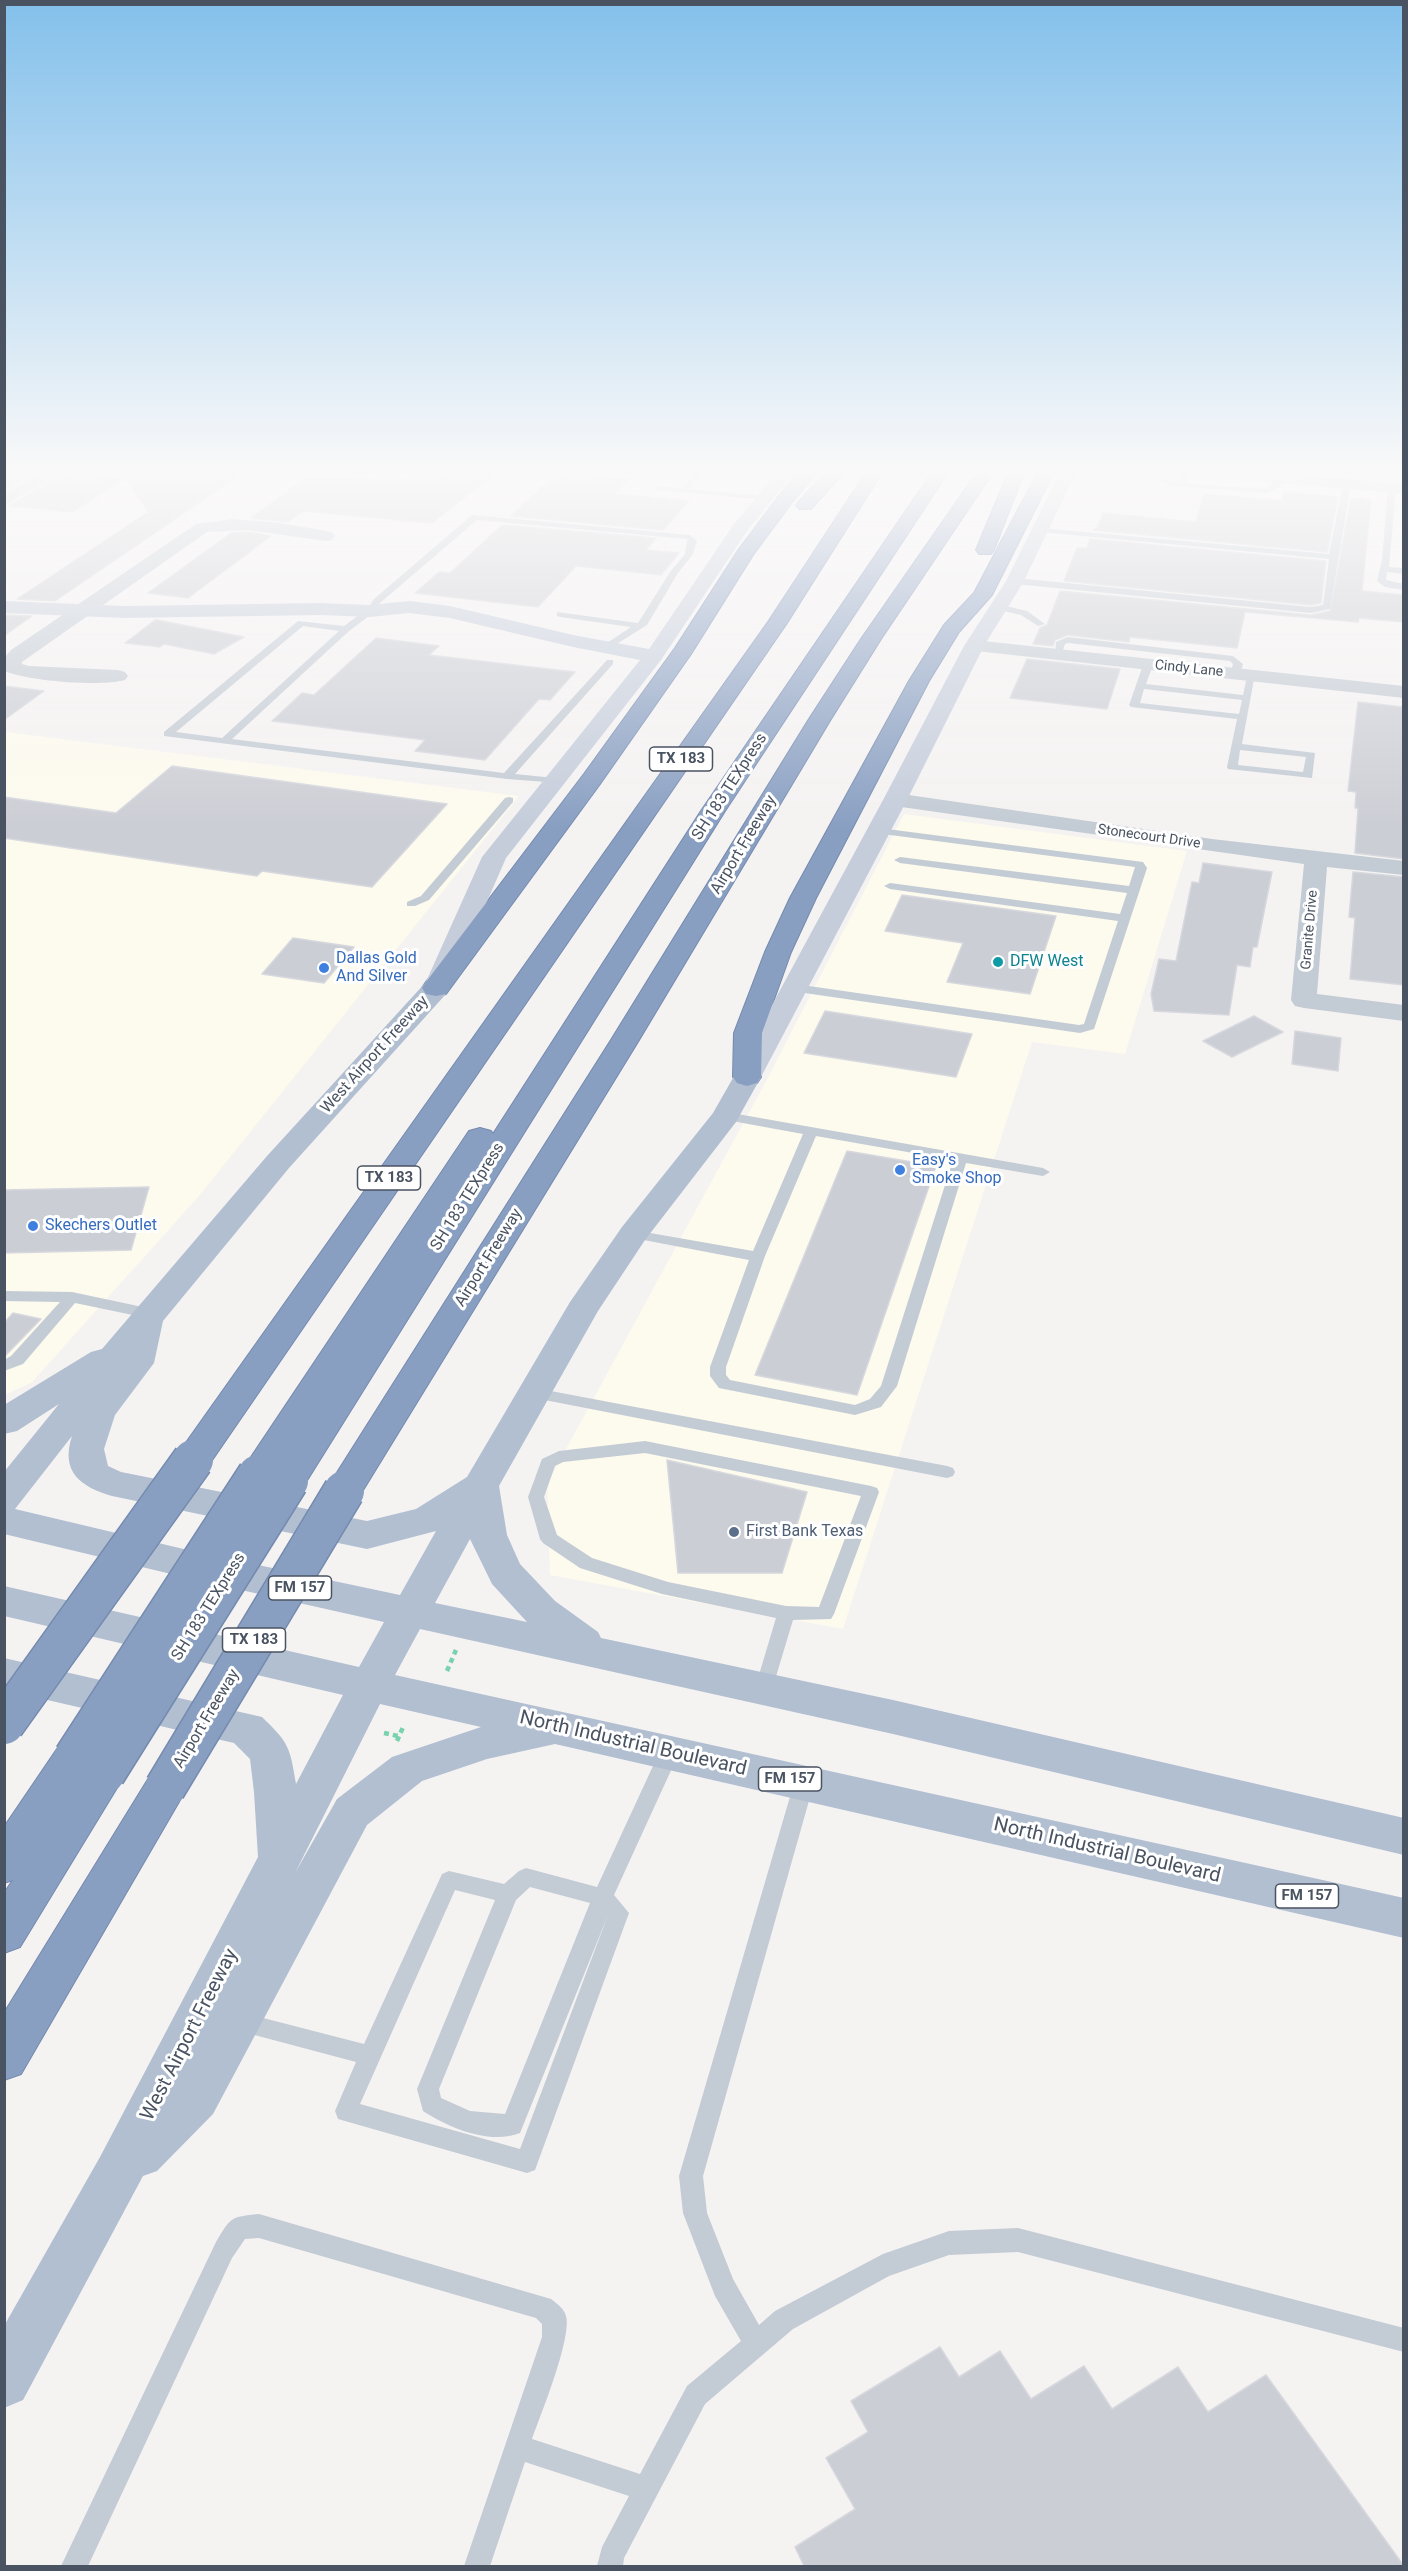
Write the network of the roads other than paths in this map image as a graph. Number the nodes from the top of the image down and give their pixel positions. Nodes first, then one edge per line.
1 (114, 588) edge
2 (393, 588) edge
3 (666, 588) edge
4 (700, 588) edge
5 (723, 588) edge
6 (743, 588) edge
7 (800, 588) edge
8 (841, 588) edge
9 (863, 588) edge
10 (884, 588) edge
11 (906, 588) edge
12 (966, 588) edge
13 (986, 588) edge
14 (1010, 588) edge
15 (1091, 588) edge
16 (1330, 588) edge
17 (4, 607) edge
18 (998, 607) junction
19 (80, 611) junction
20 (370, 611) junction
21 (560, 614) dead end
22 (1041, 624) dead end
23 (640, 626) junction
24 (346, 629) junction
25 (951, 629) junction
26 (1052, 634) dead end
27 (871, 639) junction
28 (974, 646) junction
29 (1059, 648) junction
30 (609, 655) junction
31 (649, 663) junction
32 (1148, 665) junction
33 (1243, 675) junction
34 (118, 676) dead end
35 (1141, 686) junction
36 (1404, 693) edge
37 (1247, 698) junction
38 (1243, 717) junction
39 (225, 740) junction
40 (1236, 746) junction
41 (507, 776) junction
42 (592, 779) junction
43 (555, 781) junction
44 (509, 800) dead end
45 (895, 800) junction
46 (879, 831) junction
47 (900, 860) dead end
48 (1316, 860) junction
49 (1404, 868) edge
50 (890, 886) dead end
51 (1133, 890) junction
52 (411, 904) dead end
53 (1125, 918) junction
54 (436, 988) junction
55 (795, 988) junction
56 (1404, 1013) edge
57 (747, 1077) junction
58 (726, 1116) junction
59 (811, 1131) junction
60 (961, 1157) junction
61 (1043, 1172) dead end
62 (633, 1234) junction
63 (758, 1256) junction
64 (10, 1296) edge
65 (72, 1298) junction
66 (149, 1317) junction
67 (122, 1347) junction
68 (4, 1366) edge
69 (535, 1393) junction
70 (4, 1422) edge
71 (947, 1472) dead end
72 (273, 1478) junction
73 (481, 1486) junction
74 (4, 1499) edge
75 (4, 1520) edge
76 (4, 1601) edge
77 (409, 1612) junction
78 (786, 1614) junction
79 (597, 1653) junction
80 (4, 1674) edge
81 (369, 1685) junction
82 (764, 1688) junction
83 (4, 1724) edge
84 (558, 1728) junction
85 (669, 1753) junction
86 (90, 1765) junction
87 (804, 1783) junction
88 (1404, 1837) edge
89 (280, 1859) junction
90 (4, 1864) edge
91 (508, 1894) junction
92 (603, 1897) junction
93 (1404, 1918) edge
94 (4, 1933) edge
95 (237, 2022) junction
96 (369, 2056) junction
97 (4, 2058) edge
98 (118, 2174) junction
99 (1404, 2340) edge
100 (756, 2344) junction
101 (4, 2381) edge
102 (518, 2447) junction
103 (647, 2489) junction
104 (74, 2566) edge
105 (477, 2566) edge
106 (610, 2566) edge

1 - 19 street
2 - 20 lane
3 - 23 lane
4 - 31 main road, West Airport Freeway
5 - 42 highway
6 - 42 highway
7 - 83 highway, TX 183, bridge
8 - 72 highway, SH 183 TEXpress
9 - 72 highway, SH 183 TEXpress
10 - 27 highway
11 - 27 highway, Airport Freeway / TX 183
12 - 25 highway
13 - 25 highway
14 - 18 main road
15 - 16 lane
17 - 19 main road
18 - 22 lane
18 - 28 main road
19 - 20 main road
19 - 34 street
20 - 24 lane
20 - 30 main road
21 - 23 lane
23 - 30 lane
24 - 39 lane
24 - 39 lane
25 - 57 highway
26 - 29 lane
27 - 97 highway, Airport Freeway / TX 183, bridge
28 - 29 street, Cindy Lane
28 - 45 main road
29 - 32 street, Cindy Lane
29 - 33 lane
30 - 31 main road
30 - 41 lane
31 - 43 main road, West Airport Freeway
32 - 33 street, Cindy Lane
32 - 35 lane
33 - 36 street, Cindy Lane
33 - 37 lane
35 - 37 lane
35 - 38 lane
37 - 38 lane
38 - 40 lane
39 - 41 lane
40 - 40 lane
41 - 43 lane
42 - 54 highway
43 - 54 main road, West Airport Freeway
44 - 52 lane
45 - 46 main road
45 - 48 street, Stonecourt Drive
46 - 51 lane
46 - 55 main road
47 - 51 lane
48 - 49 street, Stonecourt Drive
48 - 56 street, Granite Drive
50 - 53 lane
51 - 53 lane
53 - 55 lane
54 - 66 main road, West Airport Freeway
55 - 57 main road
57 - 58 main road
58 - 59 lane
58 - 62 main road
59 - 60 lane
59 - 63 lane
60 - 61 lane
60 - 63 lane
62 - 63 lane
62 - 69 main road
64 - 65 lane
65 - 66 lane
65 - 68 lane
66 - 67 main road, West Airport Freeway
66 - 73 main road
67 - 70 main road
67 - 74 main road, West Airport Freeway
69 - 71 lane
69 - 73 main road
72 - 86 highway, SH 183 TEXpress, bridge
73 - 77 main road
73 - 79 main road
75 - 77 main road, FM 157
76 - 81 main road, North Industrial Boulevard / FM 157
77 - 79 main road, FM 157
77 - 81 main road
78 - 78 lane
78 - 82 lane
79 - 82 main road, FM 157
80 - 89 main road
81 - 84 main road, North Industrial Boulevard / FM 157
81 - 89 main road, West Airport Freeway
82 - 88 main road, FM 157
84 - 85 main road, North Industrial Boulevard / FM 157
84 - 95 main road
85 - 87 main road, North Industrial Boulevard / FM 157
85 - 92 lane
86 - 90 highway, SH 183 TEXpress
86 - 94 highway, SH 183 TEXpress
87 - 93 main road, North Industrial Boulevard / FM 157
87 - 100 lane
89 - 98 main road, West Airport Freeway
91 - 92 lane
91 - 92 lane
91 - 96 lane
92 - 96 lane
95 - 96 lane
95 - 98 main road
98 - 101 main road, West Airport Freeway
99 - 100 lane
100 - 103 lane
102 - 103 lane
102 - 104 lane
102 - 105 lane
103 - 106 lane

